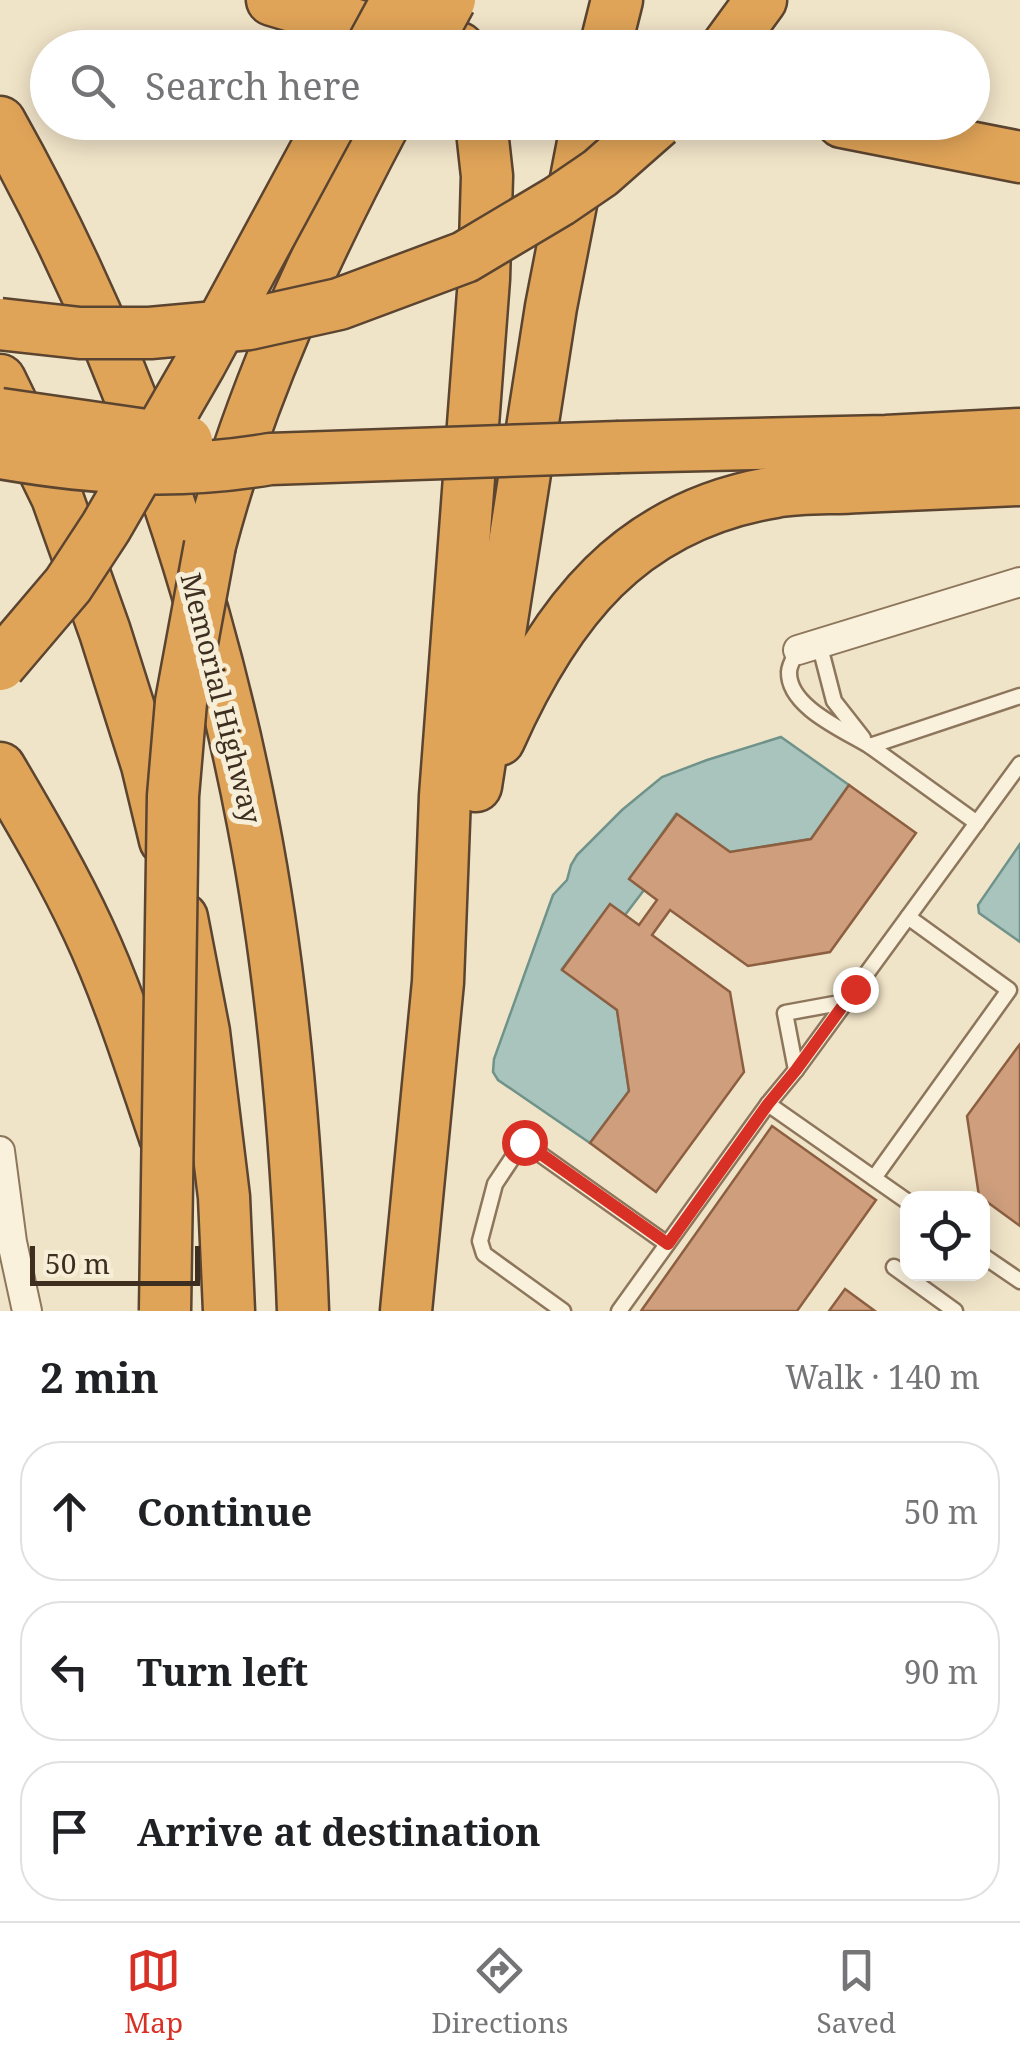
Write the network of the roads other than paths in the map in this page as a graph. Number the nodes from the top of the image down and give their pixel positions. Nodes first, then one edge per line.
1 (272, 0) edge
2 (452, 0) edge
3 (617, 0) edge
4 (761, 0) edge
5 (381, 26) edge
6 (434, 30) edge
7 (464, 30) edge
8 (610, 30) edge
9 (739, 30) edge
10 (0, 122) edge
11 (320, 140) edge
12 (376, 140) edge
13 (483, 140) edge
14 (584, 140) edge
15 (638, 140) edge
16 (934, 140) edge
17 (1020, 157) edge
18 (0, 324) edge
19 (0, 380) edge
20 (0, 414) edge
21 (1020, 434) edge
22 (0, 453) edge
23 (270, 458) junction
24 (1020, 480) edge
25 (1020, 582) edge
26 (808, 646) junction
27 (0, 665) edge
28 (1020, 696) edge
29 (870, 746) junction
30 (1020, 764) edge
31 (0, 768) edge
32 (472, 810) junction
33 (977, 823) junction
34 (908, 917) junction
35 (438, 982) junction
36 (845, 1002) junction
37 (796, 1070) junction
38 (768, 1104) junction
39 (0, 1151) edge
40 (874, 1178) junction
41 (900, 1196) edge
42 (6, 1241) edge
43 (668, 1244) junction
44 (990, 1260) edge
45 (894, 1268) dead end
46 (1020, 1281) edge
47 (28, 1311) edge
48 (164, 1311) edge
49 (203, 1311) edge
50 (228, 1311) edge
51 (303, 1311) edge
52 (406, 1311) edge
53 (563, 1311) edge
54 (619, 1311) edge
55 (955, 1311) edge

1 - 5 highway
2 - 6 highway, bridge
2 - 7 highway
3 - 8 highway
4 - 9 highway
10 - 51 highway, Memorial Highway
11 - 27 highway, bridge
12 - 48 highway, bridge
13 - 35 highway
14 - 32 highway
15 - 18 highway, bridge
16 - 17 highway
19 - 50 highway
20 - 23 highway, bridge
21 - 23 highway, bridge
22 - 23 highway, bridge
24 - 32 highway
25 - 26 street
26 - 29 lane
26 - 29 lane
28 - 29 lane
29 - 33 lane
30 - 33 lane
31 - 49 highway
32 - 35 highway
33 - 34 lane
34 - 36 lane
34 - 40 lane
35 - 52 highway
36 - 37 lane
36 - 37 lane
37 - 38 lane
38 - 40 lane
38 - 43 lane
39 - 42 street
40 - 41 lane
42 - 47 street
43 - 53 lane
43 - 54 lane
44 - 46 lane
45 - 55 lane

